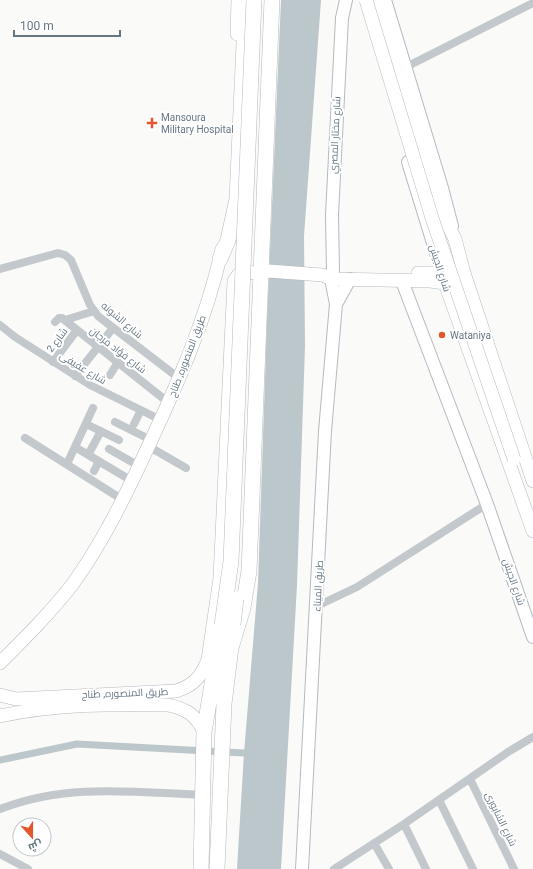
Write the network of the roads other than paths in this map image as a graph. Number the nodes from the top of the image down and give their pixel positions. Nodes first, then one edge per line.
1 (238, 0) edge
2 (246, 0) edge
3 (254, 0) edge
4 (258, 0) edge
5 (264, 0) edge
6 (272, 0) edge
7 (346, 0) edge
8 (360, 0) edge
9 (366, 0) edge
10 (376, 0) edge
11 (385, 0) edge
12 (533, 3) edge
13 (406, 67) junction
14 (455, 239) junction
15 (220, 258) junction
16 (0, 269) edge
17 (265, 271) junction
18 (464, 273) junction
19 (325, 275) junction
20 (416, 277) junction
21 (443, 278) junction
22 (350, 279) junction
23 (402, 281) junction
24 (336, 304) junction
25 (94, 311) junction
26 (65, 320) junction
27 (55, 322) dead end
28 (0, 325) edge
29 (113, 328) junction
30 (77, 330) junction
31 (98, 347) junction
32 (53, 362) junction
33 (118, 362) junction
34 (110, 375) dead end
35 (75, 376) junction
36 (180, 379) junction
37 (169, 403) junction
38 (93, 408) dead end
39 (141, 410) junction
40 (161, 420) junction
41 (115, 422) dead end
42 (86, 424) junction
43 (134, 424) dead end
44 (101, 431) junction
45 (25, 438) dead end
46 (119, 440) dead end
47 (150, 443) junction
48 (75, 447) junction
49 (109, 449) dead end
50 (88, 455) junction
51 (99, 461) junction
52 (67, 464) junction
53 (139, 466) junction
54 (186, 468) dead end
55 (94, 471) dead end
56 (533, 480) edge
57 (132, 481) junction
58 (123, 500) junction
59 (487, 504) junction
60 (533, 519) edge
61 (533, 531) edge
62 (317, 606) junction
63 (228, 624) junction
64 (533, 637) edge
65 (231, 648) junction
66 (0, 663) edge
67 (0, 695) edge
68 (71, 700) junction
69 (0, 716) edge
70 (204, 734) junction
71 (533, 737) edge
72 (470, 779) junction
73 (202, 796) junction
74 (439, 800) junction
75 (0, 808) edge
76 (404, 824) junction
77 (374, 843) junction
78 (0, 854) edge
79 (28, 869) edge
80 (201, 869) edge
81 (217, 869) edge
82 (302, 869) edge
83 (334, 869) edge
84 (388, 869) edge
85 (426, 869) edge
86 (473, 869) edge
87 (514, 869) edge

1 - 15 main road, طريق المنصوره, طناح
2 - 15 highway
3 - 63 highway, bridge
4 - 17 main road
5 - 63 highway, bridge
6 - 17 highway
7 - 19 street, شارع مختار المصري
8 - 21 street, شارع الجيش
9 - 60 main road, bridge
10 - 14 main road
11 - 13 street
12 - 13 street
13 - 14 street
14 - 18 main road
15 - 36 main road, طريق المنصوره, طناح
16 - 25 street, شارع الشونه
17 - 19 main road
17 - 65 highway
17 - 68 main road, طريق المنصوره, طناح
18 - 21 main road
18 - 56 main road
19 - 20 main road
19 - 22 main road
19 - 24 street, طريق الميناء
20 - 21 main road
20 - 23 main road
21 - 61 main road, شارع الجيش
22 - 23 main road
22 - 24 street, طريق الميناء
23 - 59 street, شارع الجيش
24 - 62 street, طريق الميناء
25 - 26 street
25 - 29 street, شارع الشونه
26 - 27 street
26 - 30 street, شارع فؤاد مرجان
28 - 32 street, شارع عفيفى
29 - 31 street
29 - 36 street, شارع الشونه
30 - 31 street, شارع فؤاد مرجان
30 - 32 street, شارع 2
31 - 33 street, شارع فؤاد مرجان
31 - 35 street
32 - 35 street, شارع عفيفى
33 - 34 street
33 - 37 street, شارع فؤاد مرجان
35 - 39 street, شارع عفيفى
36 - 37 main road, طريق المنصوره, طناح
37 - 40 main road, طريق المنصوره, طناح
38 - 42 street
39 - 40 street, شارع عفيفى
39 - 43 street
40 - 47 main road, طريق المنصوره, طناح
41 - 47 street
42 - 44 street
42 - 48 street
44 - 46 street
44 - 50 street
45 - 52 street
47 - 53 main road, طريق المنصوره, طناح
47 - 54 street
48 - 50 street
48 - 52 street
49 - 53 street
50 - 51 street
51 - 55 street
51 - 57 street
52 - 58 street
53 - 57 main road, طريق المنصوره, طناح
57 - 58 main road, طريق المنصوره, طناح
58 - 66 main road, طريق المنصوره, طناح
59 - 62 street
59 - 64 street, شارع الجيش
62 - 82 street, طريق الميناء
63 - 65 highway
63 - 70 highway
65 - 81 highway
67 - 68 main road, طريق المنصوره, طناح
68 - 69 main road
68 - 70 main road
70 - 73 highway
71 - 72 street
72 - 74 street
72 - 87 street, شارع الشابورى
73 - 75 street
73 - 80 highway
74 - 76 street
74 - 86 street
76 - 77 street
76 - 85 street
77 - 83 street
77 - 84 street
78 - 79 street

